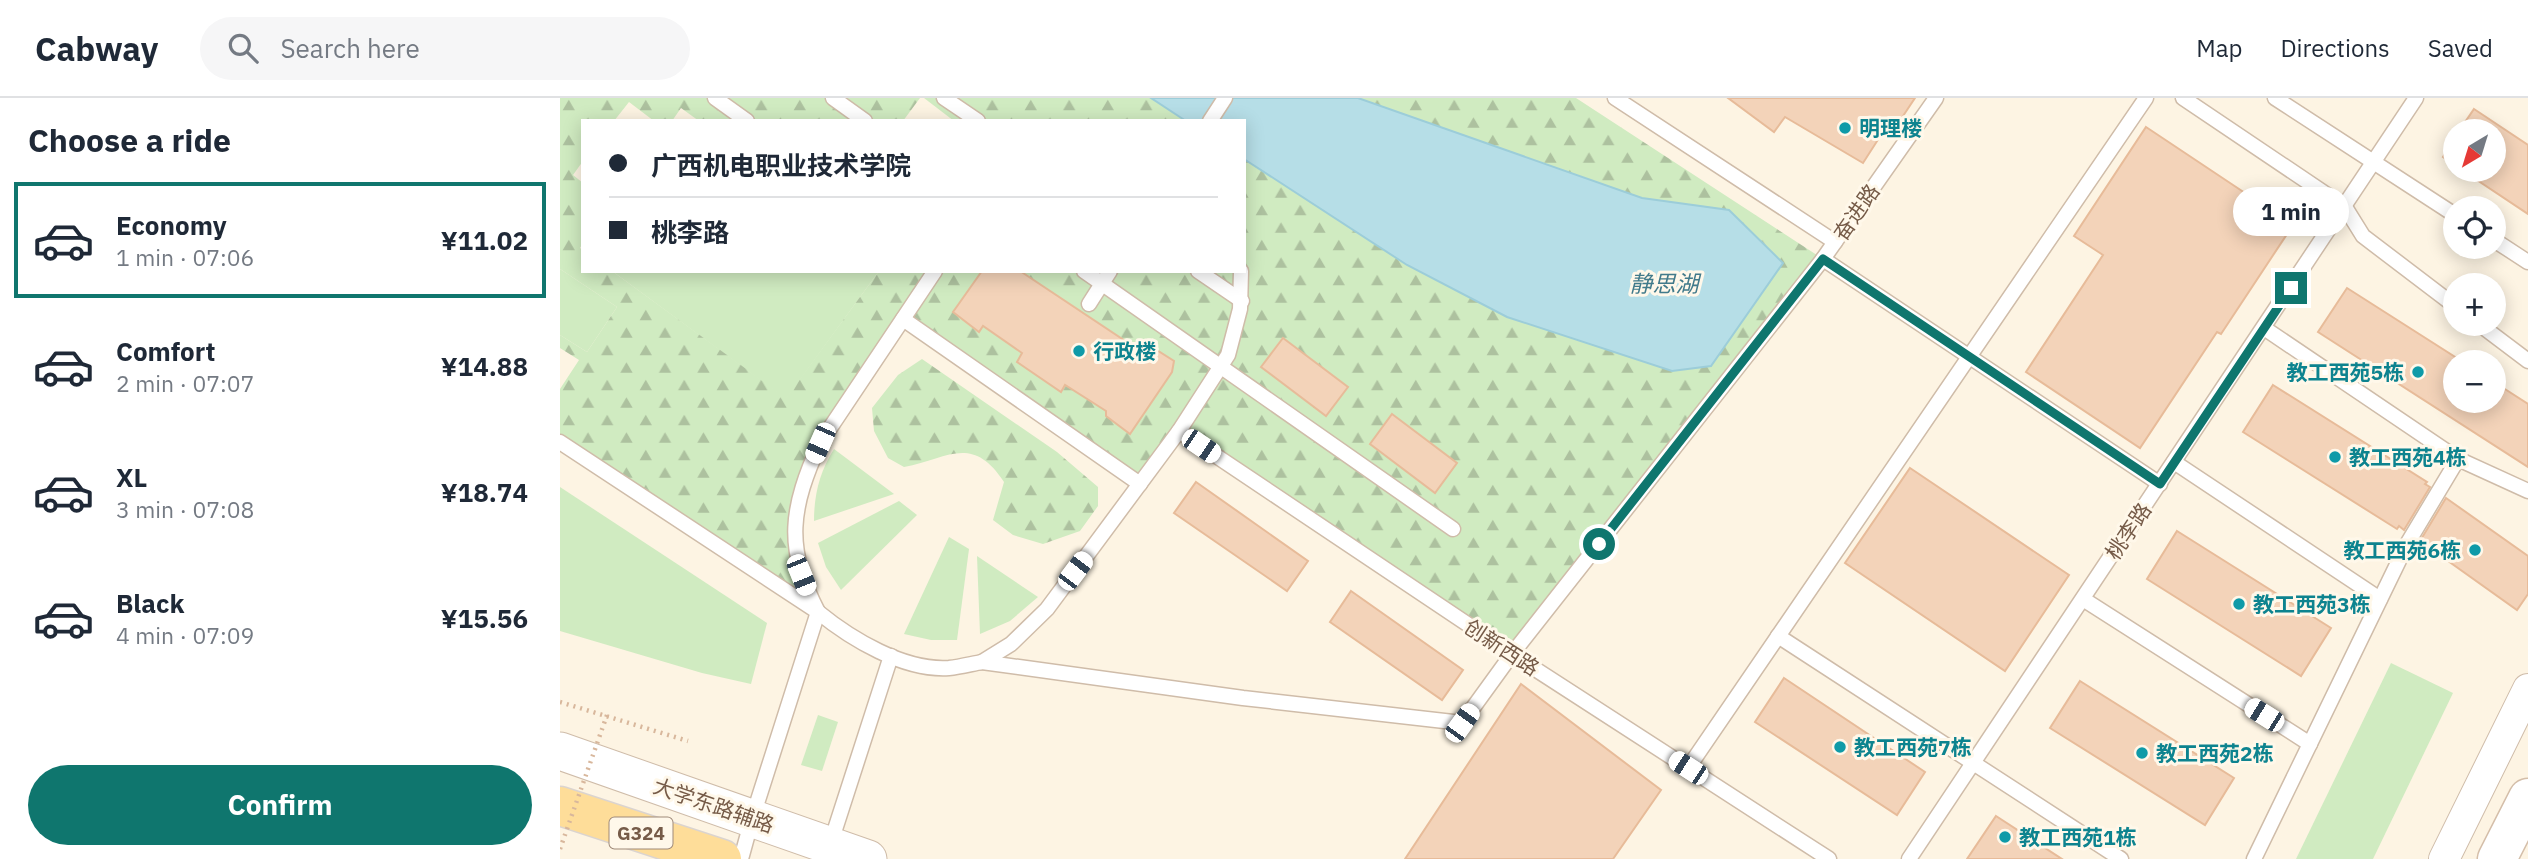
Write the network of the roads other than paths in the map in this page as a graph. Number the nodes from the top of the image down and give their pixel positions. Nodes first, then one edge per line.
1 (715, 98) edge
2 (833, 98) edge
3 (944, 98) edge
4 (1225, 98) edge
5 (1615, 98) edge
6 (1936, 98) edge
7 (2146, 98) edge
8 (2183, 98) edge
9 (2275, 98) edge
10 (2416, 98) edge
11 (744, 119) edge
12 (863, 119) edge
13 (975, 119) edge
14 (1211, 119) edge
15 (2374, 162) junction
16 (2345, 207) junction
17 (2443, 207) edge
18 (1835, 242) junction
19 (2506, 248) edge
20 (1823, 259) junction
21 (2528, 262) edge
22 (934, 273) edge
23 (1201, 273) edge
24 (1241, 273) edge
25 (1106, 277) edge
26 (2443, 297) edge
27 (1242, 301) junction
28 (1089, 304) dead end
29 (903, 319) junction
30 (2264, 328) junction
31 (2495, 336) edge
32 (1969, 357) junction
33 (2528, 361) edge
34 (1221, 366) junction
35 (1179, 432) junction
36 (560, 442) edge
37 (2458, 459) junction
38 (2174, 462) junction
39 (1140, 484) junction
40 (2160, 484) junction
41 (2528, 491) edge
42 (1453, 529) dead end
43 (2082, 599) junction
44 (2380, 599) junction
45 (818, 612) junction
46 (1778, 636) junction
47 (1512, 654) junction
48 (891, 656) junction
49 (982, 662) junction
50 (2528, 689) edge
51 (2310, 744) junction
52 (560, 751) edge
53 (1973, 763) junction
54 (1688, 768) junction
55 (2528, 798) edge
56 (560, 806) edge
57 (752, 818) junction
58 (827, 852) edge
59 (722, 859) edge
60 (741, 859) edge
61 (868, 859) edge
62 (1829, 859) edge
63 (1909, 859) edge
64 (2121, 859) edge
65 (2254, 859) edge
66 (2444, 859) edge
67 (2497, 859) edge

1 - 11 lane
2 - 12 lane
3 - 13 lane
4 - 14 lane
5 - 18 lane
6 - 18 lane, 奋进路
7 - 32 lane
8 - 16 lane
9 - 15 lane
10 - 15 lane, 桃李路
15 - 16 lane, 桃李路
15 - 17 lane
16 - 26 lane
16 - 30 lane, 桃李路
18 - 20 lane, 奋进路
19 - 21 lane
20 - 32 lane
20 - 47 lane, 奋进路
22 - 29 lane
23 - 27 lane
24 - 27 lane
25 - 28 lane
25 - 34 lane
27 - 34 lane
29 - 39 lane
29 - 45 lane
30 - 37 lane
30 - 38 lane, 桃李路
31 - 33 lane
32 - 40 lane
32 - 46 lane
34 - 35 lane
34 - 42 lane
35 - 39 lane
35 - 47 lane, 创新西路
36 - 45 lane
37 - 41 lane
37 - 44 lane
38 - 40 lane, 桃李路
38 - 44 lane
39 - 49 lane
40 - 43 lane, 桃李路
43 - 51 lane
43 - 53 lane, 桃李路
44 - 51 lane
45 - 48 lane
45 - 57 lane
46 - 53 lane
46 - 54 lane
47 - 49 lane, 奋进路
47 - 54 lane, 创新西路
48 - 49 lane
48 - 58 lane
50 - 66 street
51 - 65 lane
52 - 57 street, 大学东路辅路
53 - 63 lane, 桃李路
53 - 64 lane
54 - 62 lane, 创新西路
55 - 67 main road
56 - 59 main road, G324
57 - 58 street, 大学东路辅路
57 - 60 lane
58 - 61 street, 大学东路辅路

